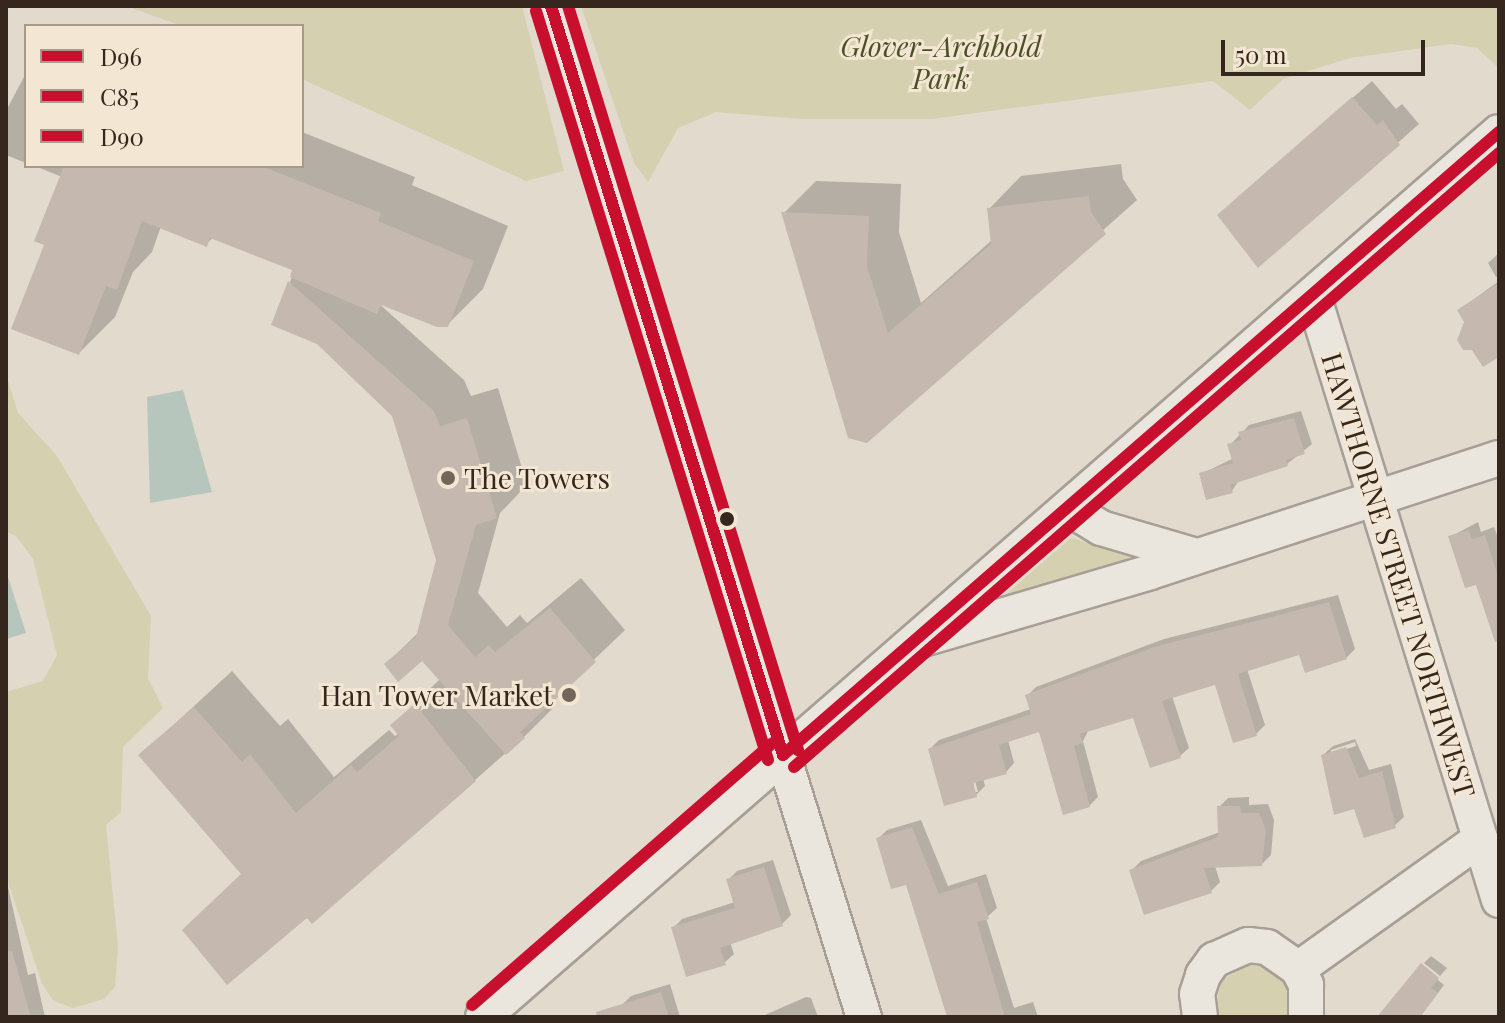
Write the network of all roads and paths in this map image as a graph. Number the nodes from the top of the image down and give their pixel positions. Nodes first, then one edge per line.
1 (551, 6) edge
2 (1499, 132) edge
3 (1313, 295) junction
4 (1499, 458) edge
5 (1376, 497) junction
6 (1068, 508) junction
7 (1193, 555) junction
8 (915, 642) junction
9 (783, 755) junction
10 (1480, 839) junction
11 (1499, 900) edge
12 (1298, 969) junction
13 (483, 1017) edge
14 (864, 1017) edge
15 (1200, 1017) edge
16 (1306, 1017) edge

1 - 9 street
2 - 3 street
3 - 5 street, HAWTHORNE STREET NORTHWEST
3 - 6 street
4 - 5 street
5 - 7 street
5 - 10 street, HAWTHORNE STREET NORTHWEST
6 - 7 street
6 - 8 street
7 - 8 street
8 - 9 street
9 - 13 street
9 - 14 street
10 - 11 street, HAWTHORNE STREET NORTHWEST
10 - 12 street
12 - 15 street
12 - 16 street

